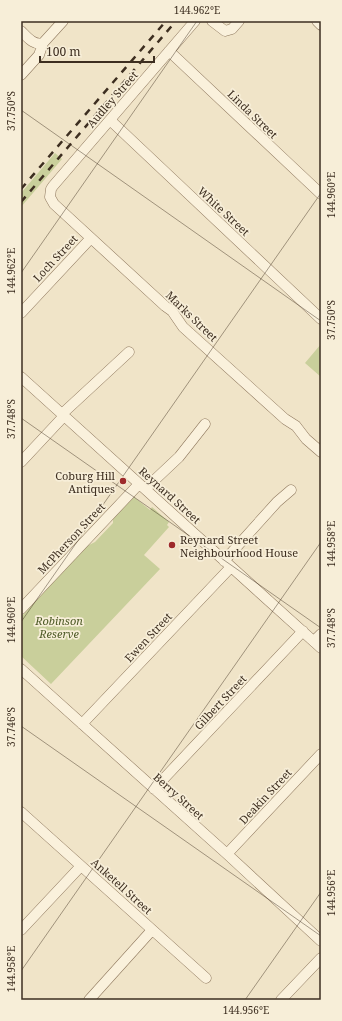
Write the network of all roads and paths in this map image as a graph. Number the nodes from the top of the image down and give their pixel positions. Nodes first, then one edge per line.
1 (63, 21) edge
2 (195, 21) edge
3 (212, 21) edge
4 (239, 21) edge
5 (317, 21) edge
6 (321, 25) edge
7 (21, 31) edge
8 (43, 43) junction
9 (169, 51) junction
10 (21, 75) edge
11 (110, 120) junction
12 (321, 194) edge
13 (49, 195) joint
14 (90, 238) junction
15 (21, 313) edge
16 (321, 319) edge
17 (129, 352) dead end
18 (21, 377) edge
19 (63, 415) junction
20 (205, 424) dead end
21 (321, 452) edge
22 (21, 462) edge
23 (142, 486) junction
24 (291, 490) dead end
25 (228, 564) junction
26 (21, 609) edge
27 (303, 631) junction
28 (319, 641) edge
29 (21, 669) edge
30 (82, 724) junction
31 (321, 754) edge
32 (154, 789) junction
33 (21, 812) edge
34 (227, 854) junction
35 (81, 866) junction
36 (21, 930) edge
37 (152, 930) junction
38 (321, 941) edge
39 (321, 958) edge
40 (206, 978) dead end
41 (89, 1000) edge
42 (281, 1000) edge

1 - 8 street
2 - 9 street, Audley Street
3 - 4 street
5 - 6 street
7 - 8 street
8 - 10 street
9 - 11 street, Audley Street
9 - 12 street, Linda Street
11 - 13 street, Audley Street
11 - 16 street, White Street
13 - 14 street, Marks Street
14 - 15 street, Loch Street
14 - 21 street, Marks Street
17 - 19 street
18 - 19 street, Reynard Street
19 - 22 street
19 - 23 street, Reynard Street
20 - 23 street, McPherson Street
23 - 25 street, Reynard Street
23 - 26 street, McPherson Street
24 - 25 street, Ewen Street
25 - 27 street, Reynard Street
25 - 30 street, Ewen Street
27 - 28 street, Reynard Street
27 - 32 street, Gilbert Street
29 - 30 street, Berry Street
30 - 32 street, Berry Street
31 - 34 street, Deakin Street
32 - 34 street, Berry Street
33 - 35 street, Anketell Street
34 - 38 street, Berry Street
35 - 36 street
35 - 37 street, Anketell Street
37 - 40 street, Anketell Street
37 - 41 street
39 - 42 street

